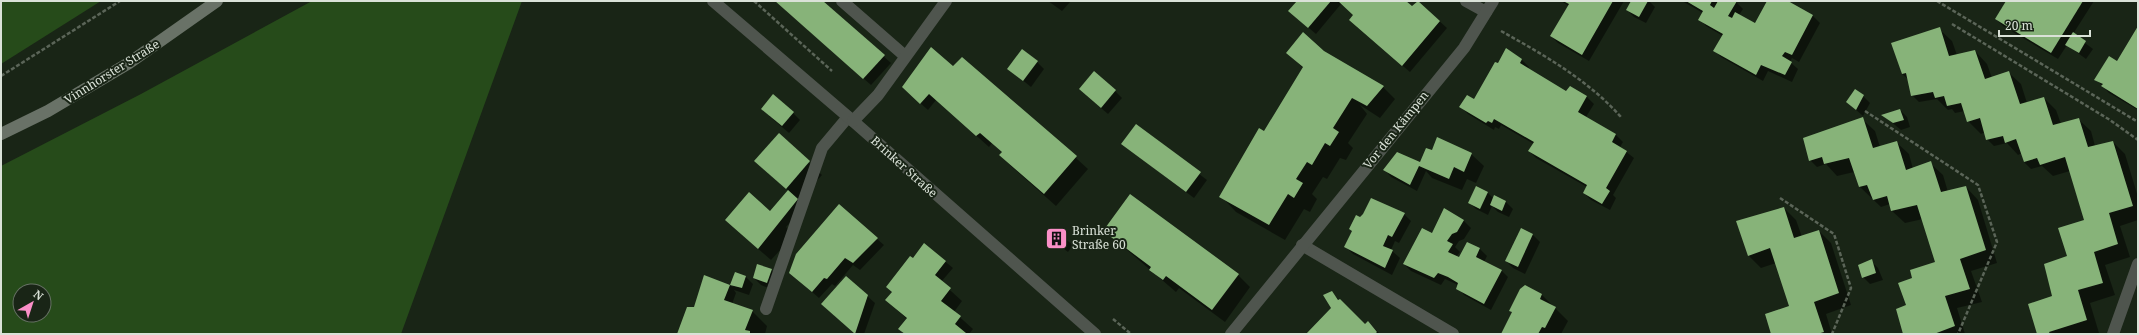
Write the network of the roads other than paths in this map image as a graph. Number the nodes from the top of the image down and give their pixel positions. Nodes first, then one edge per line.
1 (217, 1) edge
2 (713, 1) edge
3 (842, 1) edge
4 (946, 1) edge
5 (1466, 1) edge
6 (1493, 1) edge
7 (1484, 16) junction
8 (906, 56) junction
9 (851, 119) junction
10 (1, 134) edge
11 (1302, 245) junction
12 (2138, 264) edge
13 (766, 309) dead end
14 (1095, 334) edge
15 (1231, 334) edge
16 (1453, 334) edge
17 (2113, 334) edge

1 - 10 street, Vinnhorster Straße
2 - 9 street, Brinker Straße
3 - 8 street
4 - 8 street
5 - 7 street
6 - 7 street, Vor den Kämpen
7 - 11 street, Vor den Kämpen
8 - 9 street
9 - 13 street
9 - 14 street, Brinker Straße
11 - 15 street, Vor den Kämpen
11 - 16 street
12 - 17 street

